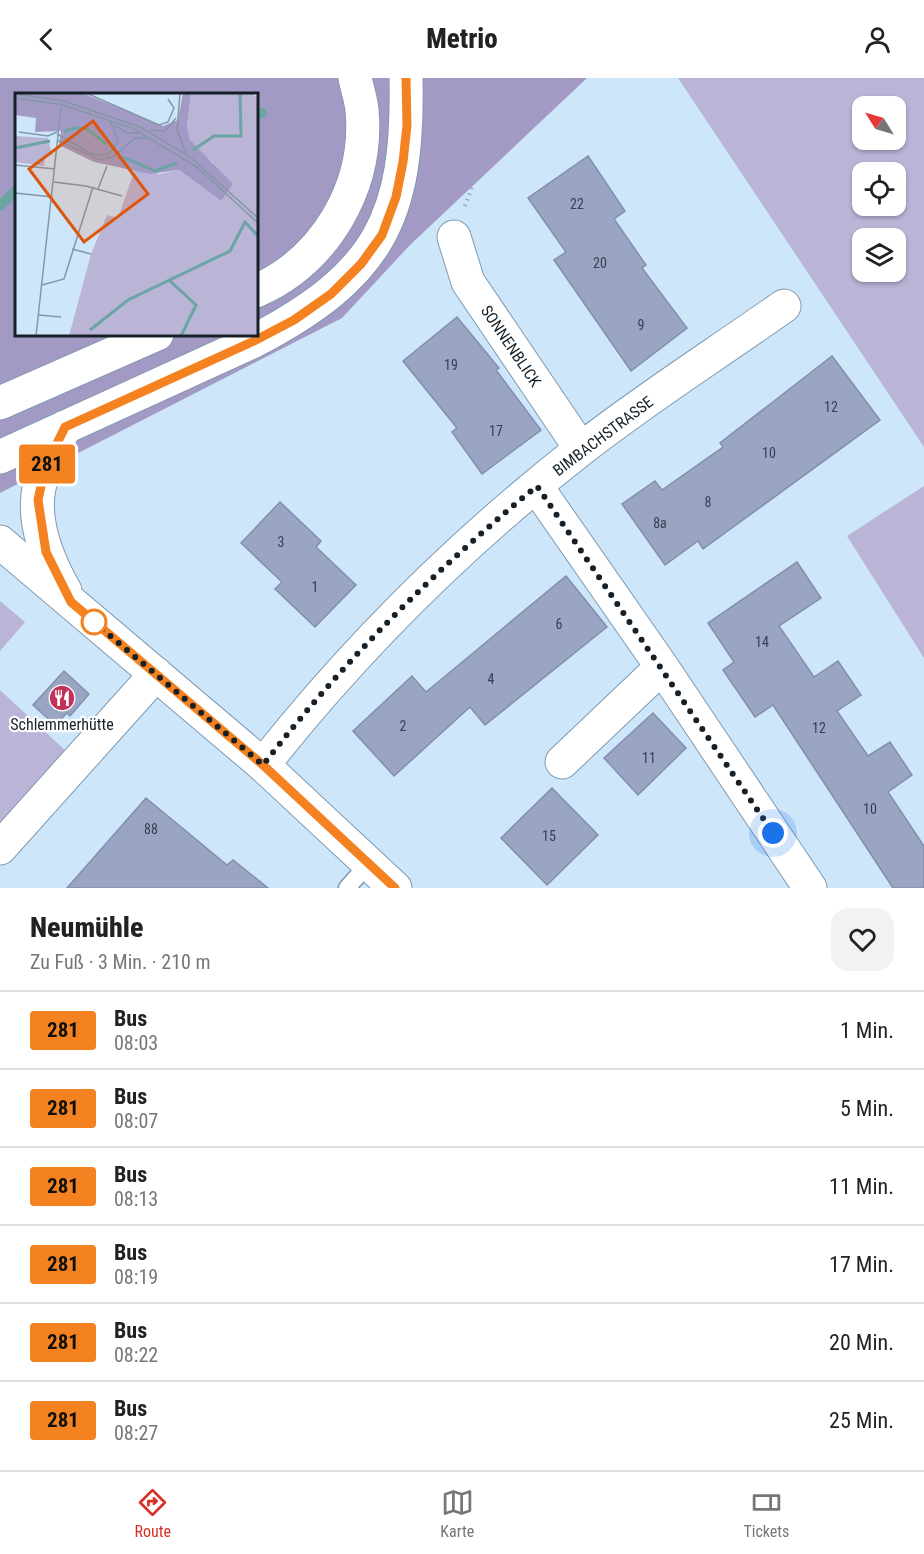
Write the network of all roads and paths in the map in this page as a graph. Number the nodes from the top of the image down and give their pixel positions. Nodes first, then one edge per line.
1 (355, 78) edge
2 (405, 78) edge
3 (565, 78) edge
4 (454, 237) joint
5 (258, 290) edge
6 (784, 306) dead end
7 (152, 336) edge
8 (0, 403) edge
9 (65, 427) junction
10 (581, 449) junction
11 (0, 457) edge
12 (537, 486) junction
13 (0, 542) edge
14 (71, 602) junction
15 (662, 667) junction
16 (156, 674) junction
17 (561, 762) dead end
18 (263, 765) junction
19 (0, 848) edge
20 (369, 863) junction
21 (347, 888) edge
22 (395, 888) edge
23 (810, 888) edge

1 - 5 street
2 - 9 street
3 - 4 path
4 - 10 street, SONNENBLICK
6 - 10 street, BIMBACHSTRASSE
7 - 8 street
9 - 11 street
9 - 14 street
10 - 12 street, BIMBACHSTRASSE
12 - 15 street
12 - 18 street, BIMBACHSTRASSE
13 - 14 street
14 - 16 street
15 - 17 street
15 - 23 street
16 - 18 street
16 - 19 street
18 - 20 street
20 - 21 lane
20 - 22 street

